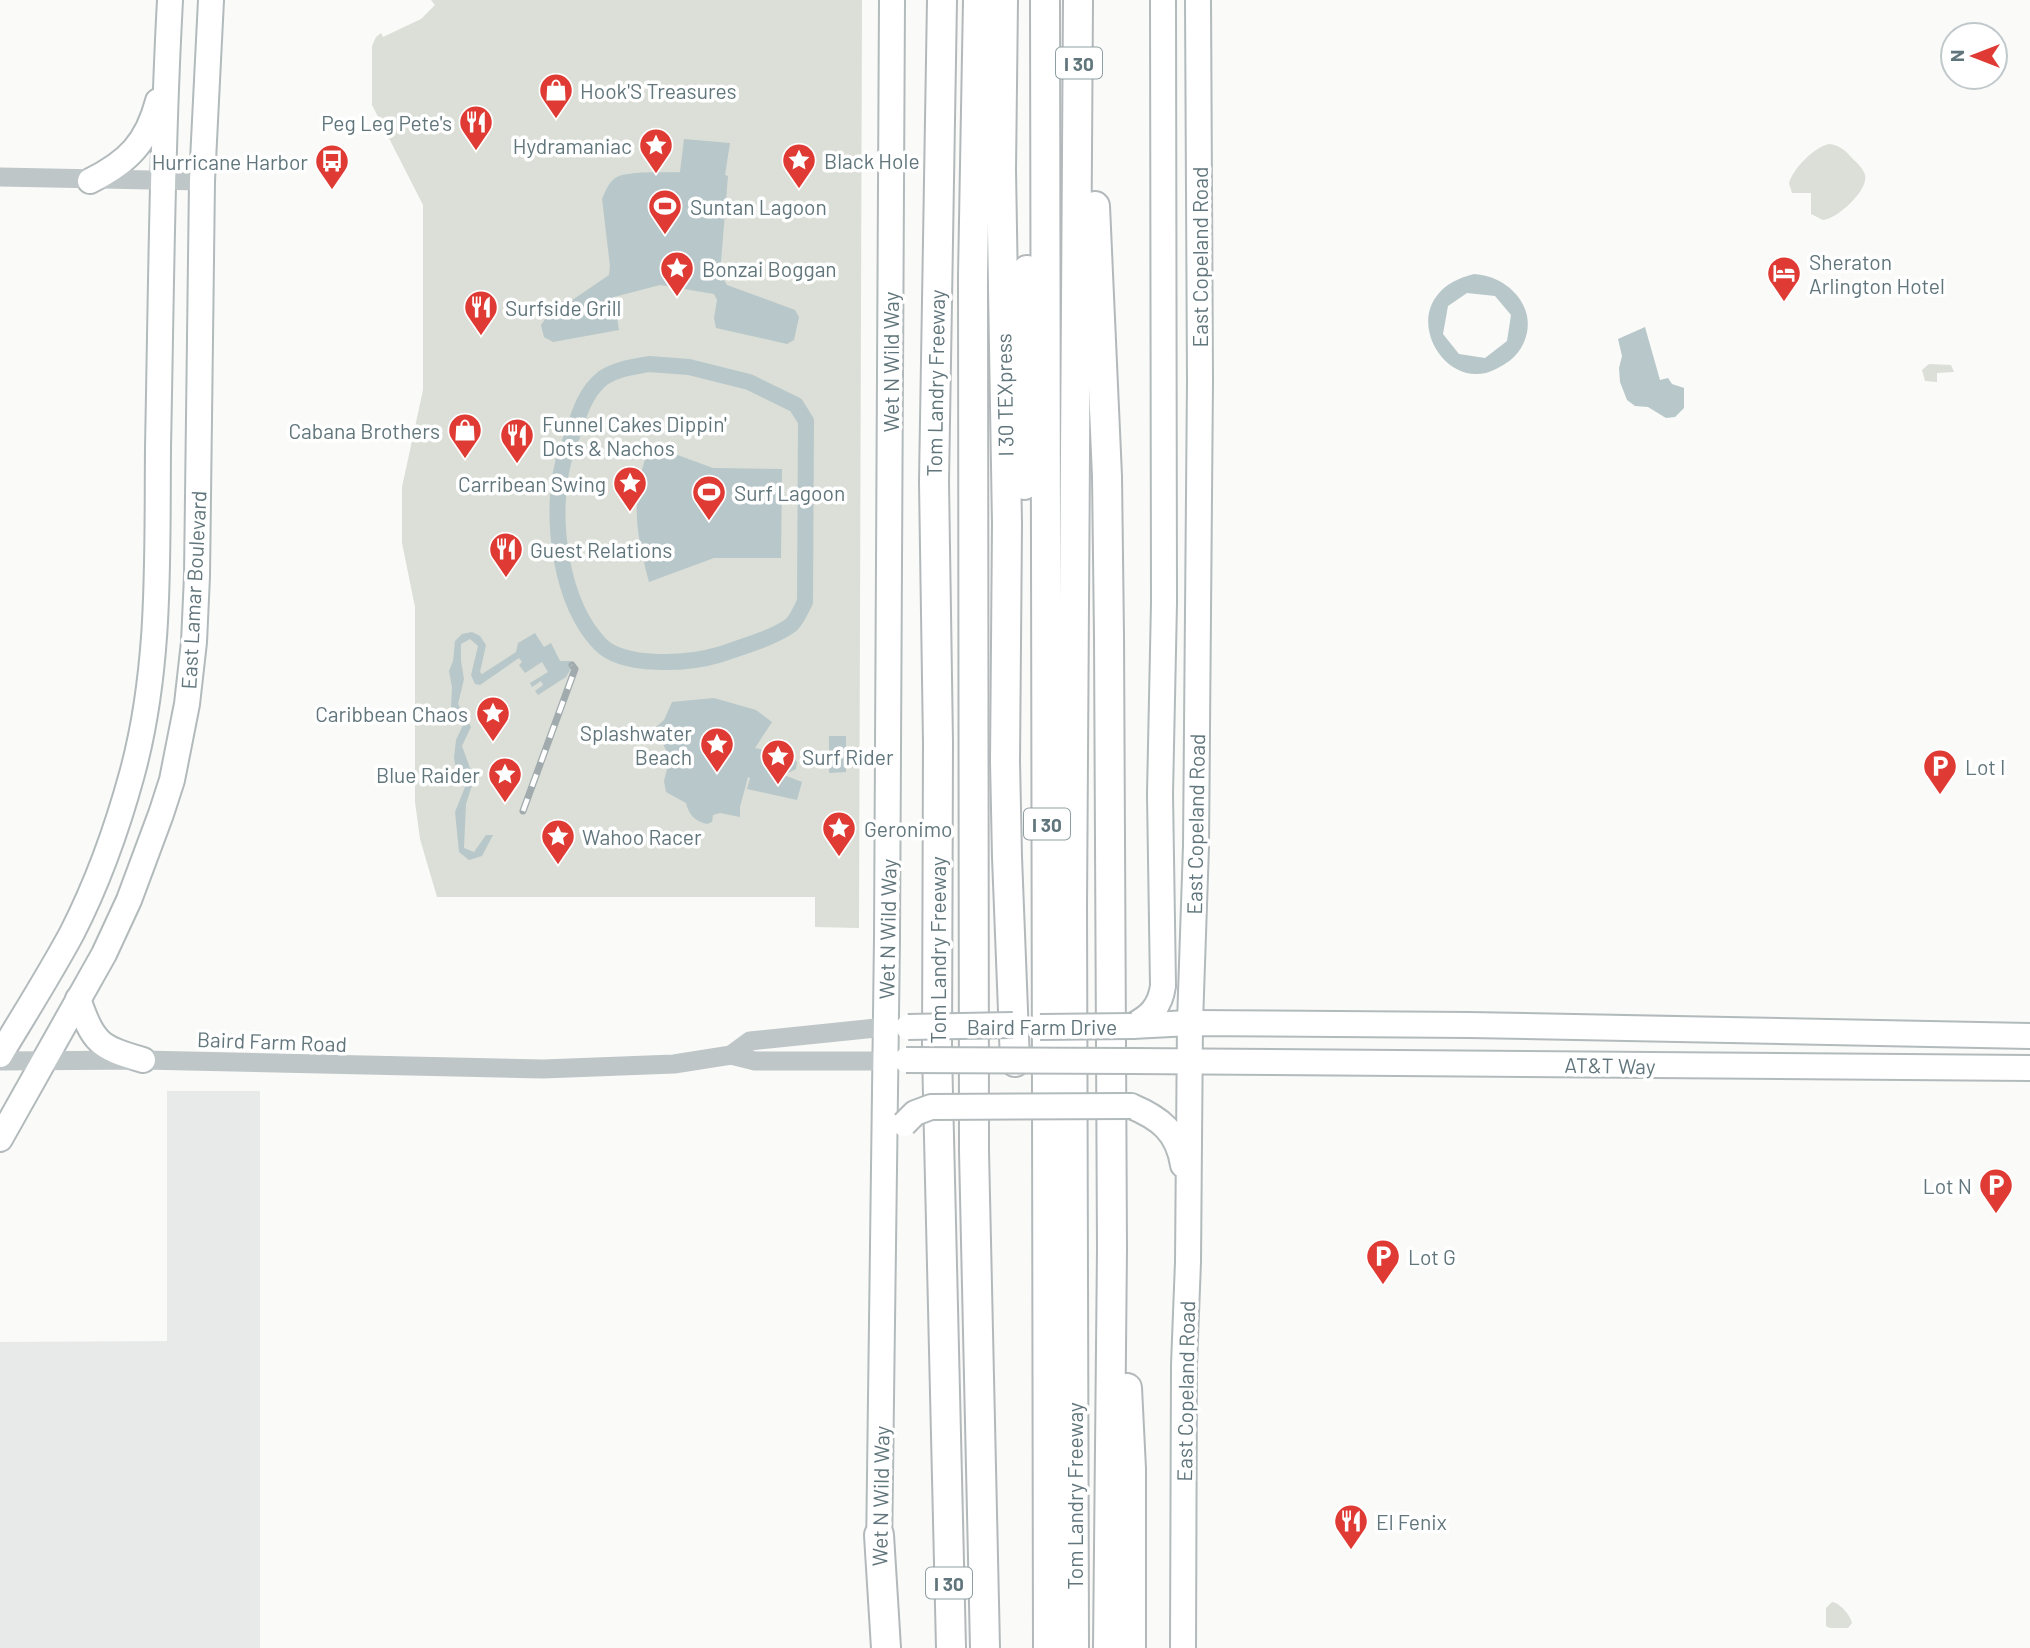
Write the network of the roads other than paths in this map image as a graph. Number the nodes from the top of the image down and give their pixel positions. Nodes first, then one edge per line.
1 (170, 0) edge
2 (211, 0) edge
3 (892, 0) edge
4 (942, 0) edge
5 (978, 0) edge
6 (1003, 0) edge
7 (1031, 0) edge
8 (1045, 0) edge
9 (1078, 0) edge
10 (1163, 0) edge
11 (1198, 0) edge
12 (167, 67) junction
13 (1079, 126) junction
14 (0, 177) edge
15 (90, 181) junction
16 (202, 181) junction
17 (163, 182) junction
18 (155, 639) junction
19 (194, 642) junction
20 (1161, 744) junction
21 (1197, 744) junction
22 (1014, 790) junction
23 (78, 999) junction
24 (1190, 1023) junction
25 (1027, 1026) junction
26 (1132, 1026) junction
27 (897, 1027) junction
28 (2030, 1036) edge
29 (0, 1055) edge
30 (731, 1055) junction
31 (43, 1059) junction
32 (143, 1060) junction
33 (895, 1060) junction
34 (0, 1061) edge
35 (1029, 1061) junction
36 (1189, 1062) junction
37 (543, 1069) joint
38 (2030, 1069) edge
39 (0, 1139) edge
40 (1188, 1190) junction
41 (883, 1196) junction
42 (1112, 1249) junction
43 (879, 1535) junction
44 (878, 1648) edge
45 (886, 1648) edge
46 (951, 1648) edge
47 (985, 1648) edge
48 (1048, 1648) edge
49 (1074, 1648) edge
50 (1108, 1648) edge
51 (1131, 1648) edge
52 (1183, 1648) edge

1 - 12 main road, East Lamar Boulevard
2 - 16 main road, East Lamar Boulevard
3 - 27 main road, Wet N Wild Way
4 - 46 highway, Tom Landry Freeway / I 30
5 - 47 highway
6 - 22 highway, I 30 TEXpress
7 - 22 highway
8 - 48 highway, I 30
9 - 13 highway, Tom Landry Freeway / I 30
10 - 20 main road, East Copeland Road
11 - 21 main road, East Copeland Road
12 - 15 main road
12 - 17 main road, East Lamar Boulevard
13 - 42 highway
13 - 49 highway, Tom Landry Freeway / I 30
14 - 15 street
15 - 17 street
16 - 17 street
16 - 19 main road, East Lamar Boulevard
17 - 18 main road, East Lamar Boulevard
18 - 19 main road
18 - 29 main road, East Lamar Boulevard
19 - 23 main road, East Lamar Boulevard
20 - 21 main road
20 - 26 main road, East Copeland Road
21 - 24 main road, East Copeland Road
22 - 25 highway
23 - 31 main road, East Lamar Boulevard
23 - 32 main road
24 - 26 main road, Baird Farm Drive
24 - 28 main road, AT&T Way
24 - 36 main road, East Copeland Road
25 - 26 main road, Baird Farm Drive, bridge
25 - 27 main road, Baird Farm Drive, bridge
25 - 35 highway
27 - 30 street, Baird Farm Drive
27 - 33 main road, Wet N Wild Way
30 - 33 street, Baird Farm Drive
30 - 37 street, Baird Farm Drive
31 - 32 street, Baird Farm Road
31 - 34 street, Baird Farm Road
31 - 39 main road, East Lamar Boulevard
32 - 37 street, Baird Farm Road
33 - 35 main road, Baird Farm Drive, bridge
33 - 41 main road, Wet N Wild Way
35 - 36 main road, Baird Farm Drive, bridge
36 - 38 main road, AT&T Way
36 - 40 main road, East Copeland Road
40 - 41 main road, bridge
40 - 52 main road, East Copeland Road
41 - 43 main road, Wet N Wild Way
42 - 50 highway
42 - 51 highway
43 - 44 main road, Wet N Wild Way
43 - 45 highway

